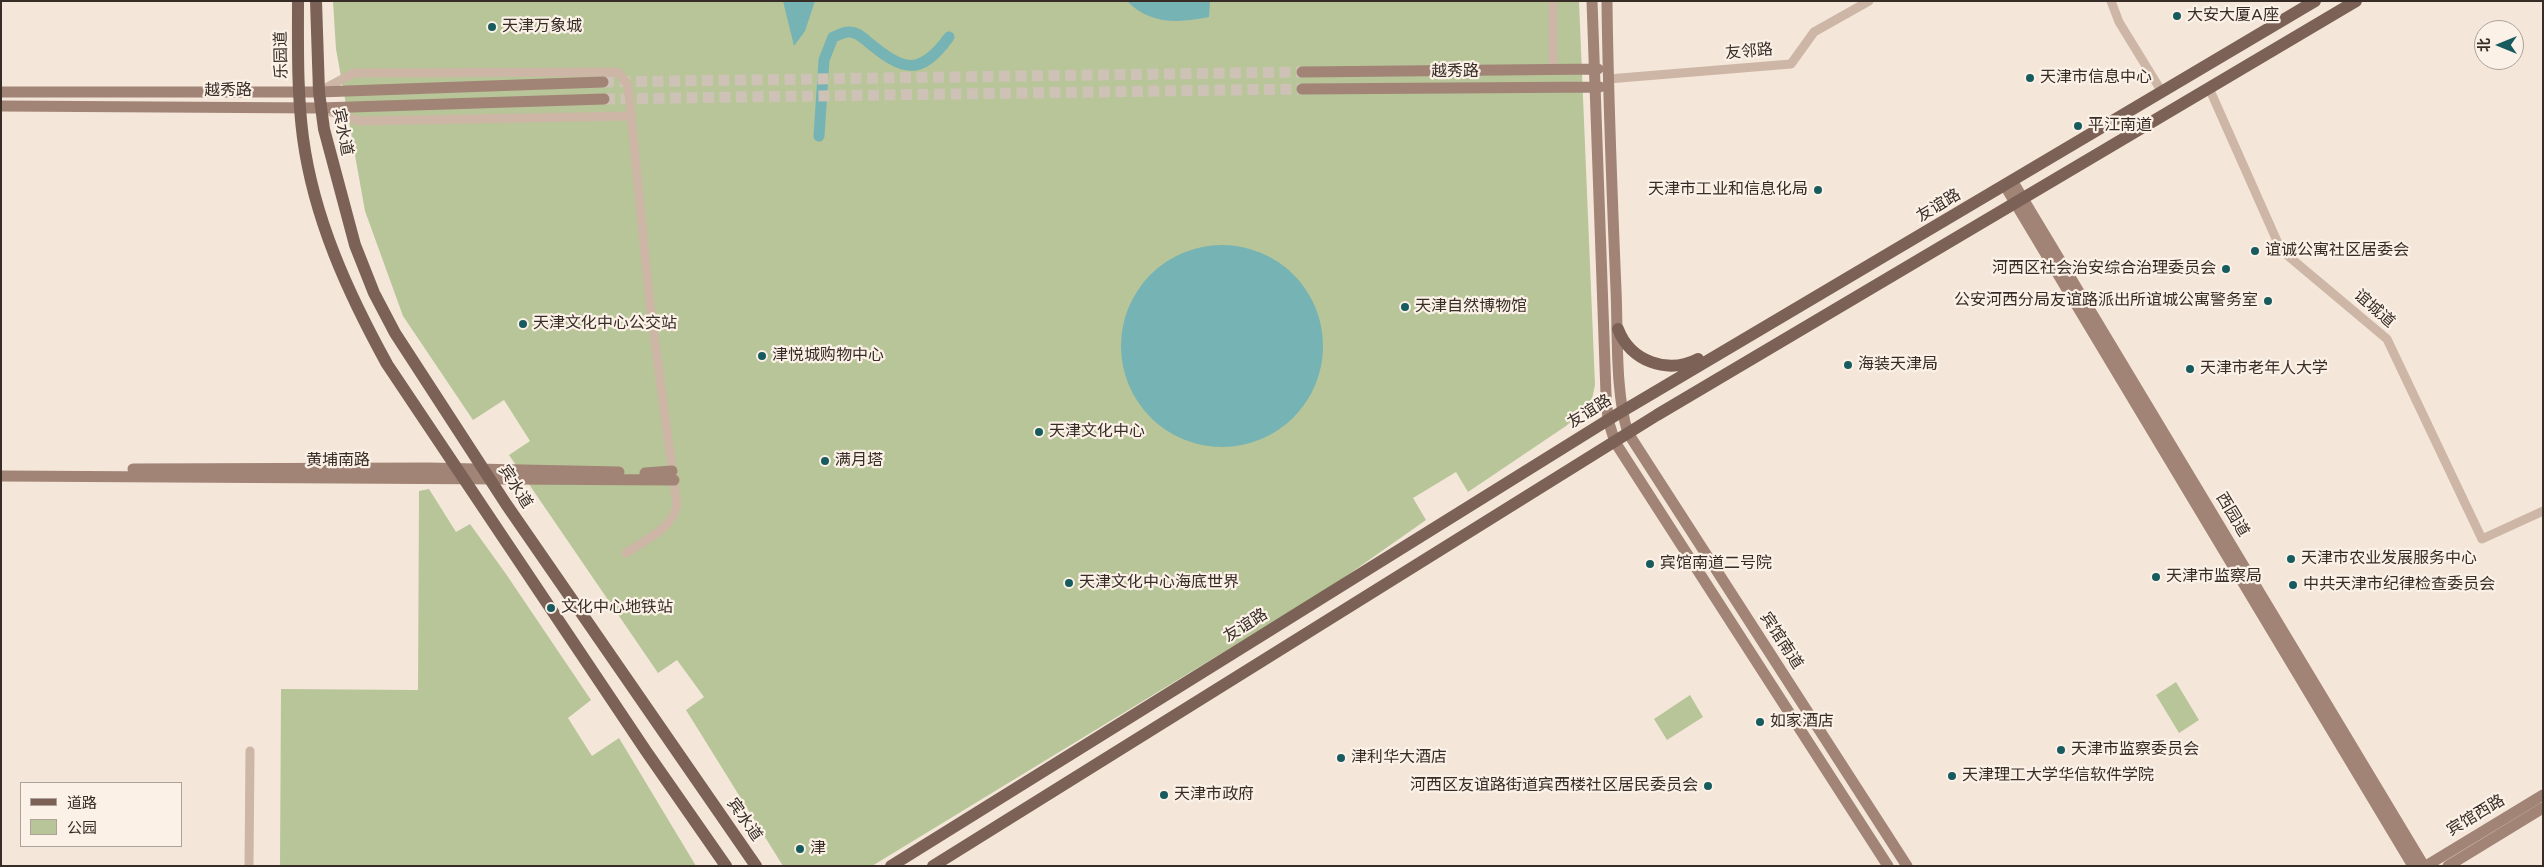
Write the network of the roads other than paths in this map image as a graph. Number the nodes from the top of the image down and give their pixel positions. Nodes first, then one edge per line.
1 (298, 1) edge
2 (316, 1) edge
3 (1553, 1) edge
4 (1592, 1) edge
5 (1608, 1) edge
6 (1869, 1) edge
7 (2111, 1) edge
8 (2315, 1) edge
9 (2356, 1) edge
10 (1593, 68) junction
11 (1553, 69) junction
12 (1302, 72) tunnel mouth
13 (1608, 78) junction
14 (603, 82) tunnel mouth
15 (1594, 87) junction
16 (2209, 88) junction
17 (1302, 89) tunnel mouth
18 (1, 92) edge
19 (299, 92) junction
20 (319, 92) junction
21 (2162, 92) junction
22 (604, 99) tunnel mouth
23 (1, 106) edge
24 (300, 108) junction
25 (320, 108) junction
26 (630, 116) junction
27 (2009, 184) junction
28 (2019, 200) junction
29 (1618, 329) junction
30 (1735, 345) junction
31 (1622, 412) junction
32 (1608, 420) junction
33 (1628, 433) junction
34 (1615, 442) junction
35 (1, 469) edge
36 (462, 474) junction
37 (487, 474) junction
38 (1, 476) edge
39 (671, 476) junction
40 (2543, 510) edge
41 (625, 550) dead end
42 (250, 751) dead end
43 (2543, 795) edge
44 (2543, 808) edge
45 (249, 866) edge
46 (726, 866) edge
47 (756, 866) edge
48 (891, 866) edge
49 (933, 866) edge
50 (1888, 866) edge
51 (1907, 866) edge
52 (2413, 866) edge
53 (2425, 866) edge
54 (2448, 866) edge

1 - 19 main road, 乐园道
2 - 20 main road
3 - 11 street
4 - 10 street, 宾馆南道
5 - 13 street, 宾馆南道
6 - 13 street, 友邻路
7 - 21 street
8 - 21 main road, 友谊路
9 - 16 main road
10 - 11 street, 越秀路
10 - 13 street, 越秀路
10 - 15 street, 宾馆南道
11 - 12 street, 越秀路
13 - 15 street, 越秀路
13 - 29 street, 宾馆南道
14 - 20 street, 越秀路
15 - 17 street, 越秀路
15 - 32 street, 宾馆南道
16 - 28 main road
16 - 40 street, 谊城道
18 - 19 street, 越秀路
19 - 20 street, 越秀路
19 - 24 main road, 乐园道
20 - 25 main road, 宾水道
20 - 26 street
21 - 27 main road, 友谊路
22 - 25 street, 越秀路
23 - 24 street, 越秀路
24 - 25 street, 越秀路
24 - 36 main road
25 - 26 street
25 - 37 main road, 宾水道
26 - 39 street
27 - 28 street, 西园道
27 - 30 main road, 友谊路
28 - 33 main road
28 - 52 street, 西园道
28 - 53 street, 西园道
29 - 30 main road
29 - 31 street, 宾馆南道
30 - 31 main road, 友谊路
31 - 32 main road, 友谊路
31 - 33 street, 宾馆南道
32 - 34 street, 宾馆南道
32 - 48 main road, 友谊路
33 - 34 main road
33 - 51 street, 宾馆南道
34 - 49 main road
34 - 50 street, 宾馆南道
35 - 36 street, 黄埔南路
36 - 37 street, 黄埔南路
36 - 38 street, 黄埔南路
36 - 46 main road
37 - 39 street, 黄埔南路
37 - 47 main road, 宾水道
39 - 41 street
42 - 45 street
43 - 53 street, 宾馆西路
44 - 54 street, 宾馆西路

